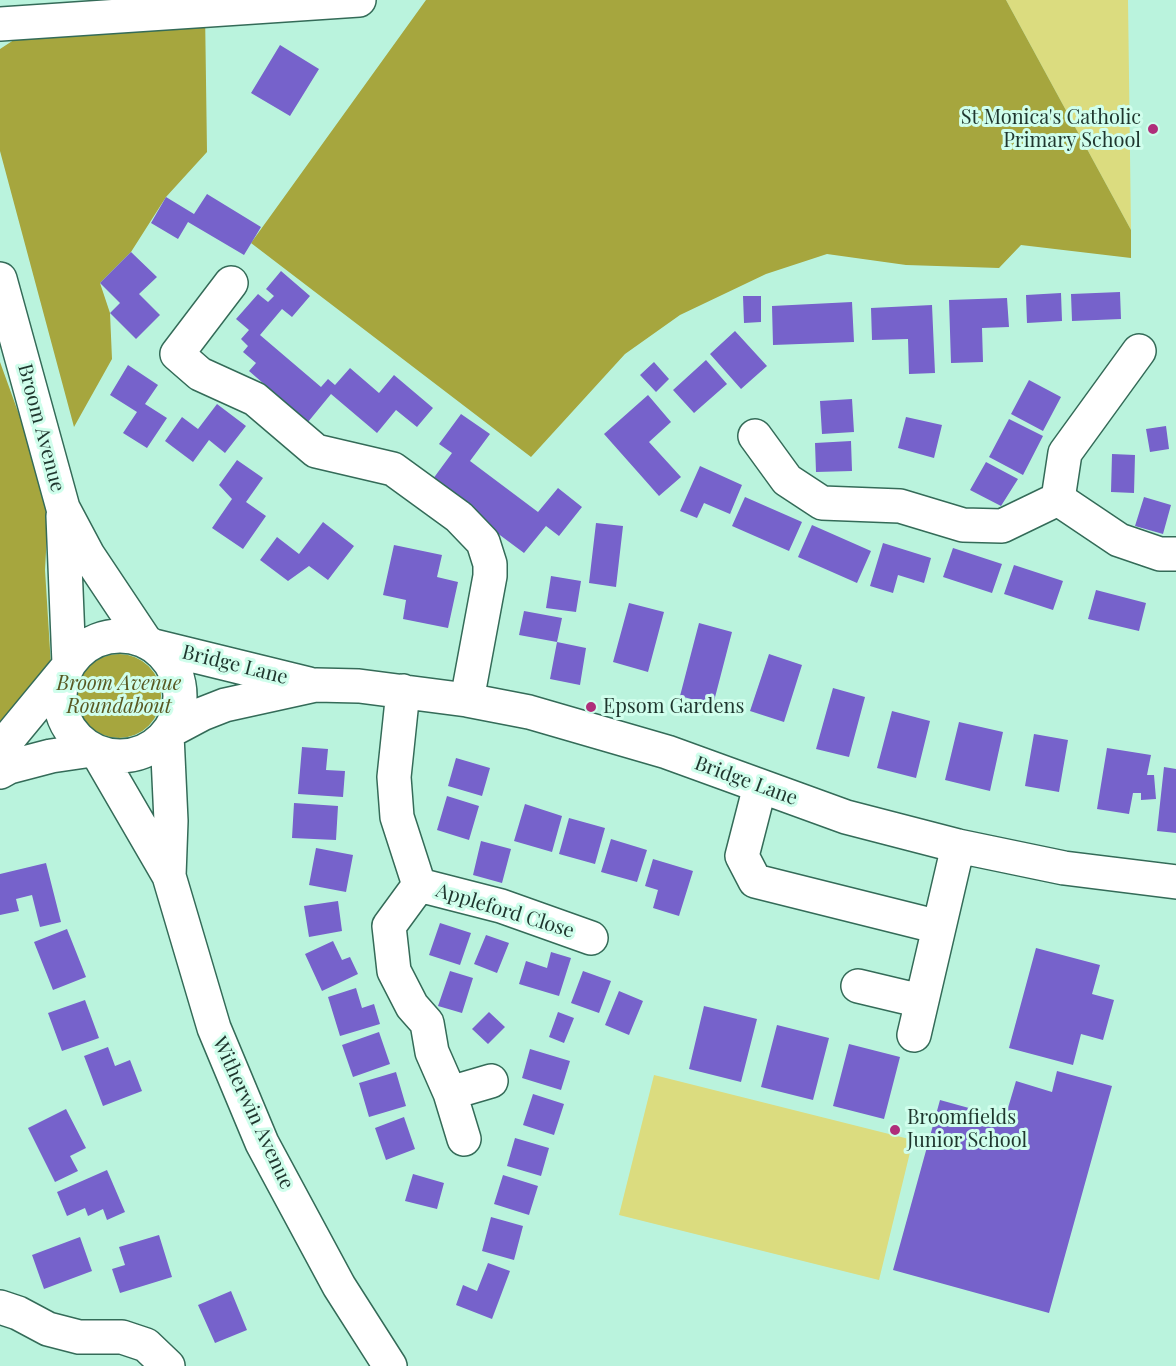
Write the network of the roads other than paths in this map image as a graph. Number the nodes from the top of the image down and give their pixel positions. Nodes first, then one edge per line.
1 (358, 0) edge
2 (0, 24) edge
3 (0, 279) edge
4 (231, 283) dead end
5 (1139, 351) dead end
6 (755, 436) dead end
7 (1058, 500) junction
8 (63, 508) junction
9 (1176, 554) edge
10 (150, 644) junction
11 (68, 666) junction
12 (316, 686) junction
13 (403, 691) junction
14 (467, 700) junction
15 (168, 733) junction
16 (0, 748) edge
17 (95, 751) junction
18 (0, 772) edge
19 (760, 786) junction
20 (958, 846) junction
21 (169, 876) junction
22 (1176, 882) edge
23 (419, 885) junction
24 (939, 927) junction
25 (591, 938) dead end
26 (858, 986) dead end
27 (921, 1001) junction
28 (914, 1035) dead end
29 (491, 1081) dead end
30 (450, 1093) junction
31 (464, 1139) dead end
32 (0, 1307) edge
33 (168, 1366) edge
34 (390, 1366) edge

1 - 2 street
3 - 8 street, Broom Avenue
4 - 14 street
5 - 7 street
6 - 7 street
7 - 9 street
8 - 10 street, Broom Avenue
8 - 11 street, Broom Avenue
10 - 11 street
10 - 12 street, Bridge Lane
10 - 15 street
11 - 16 street
11 - 17 street
12 - 13 street, Bridge Lane
12 - 15 street, Bridge Lane
13 - 14 street, Bridge Lane
13 - 23 street, Appleford Close
14 - 19 street, Bridge Lane
15 - 17 street
15 - 21 street, Witherwin Avenue
17 - 18 street
17 - 21 street, Witherwin Avenue
19 - 20 street, Bridge Lane
19 - 24 street
20 - 22 street, Bridge Lane
20 - 24 street
21 - 34 street, Witherwin Avenue
23 - 25 street, Appleford Close
23 - 30 street, Appleford Close
24 - 27 street
26 - 27 street
27 - 28 street
29 - 30 street
30 - 31 street, Appleford Close
32 - 33 street

